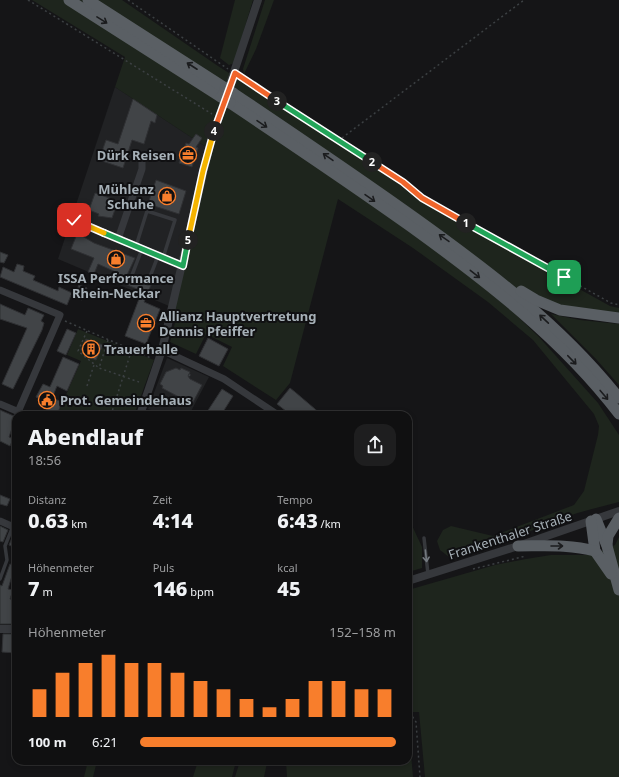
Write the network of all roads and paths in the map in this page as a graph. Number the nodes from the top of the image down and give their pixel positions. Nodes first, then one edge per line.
1 (28, 0) edge
2 (68, 0) edge
3 (88, 0) edge
4 (128, 0) edge
5 (258, 0) edge
6 (524, 0) edge
7 (235, 73) junction
8 (227, 95) junction
9 (218, 118) junction
10 (338, 141) junction
11 (142, 160) dead end
12 (74, 220) dead end
13 (118, 239) junction
14 (139, 248) junction
15 (160, 257) junction
16 (183, 266) junction
17 (497, 278) junction
18 (0, 290) edge
19 (619, 306) edge
20 (58, 318) junction
21 (619, 318) edge
22 (87, 331) junction
23 (108, 340) junction
24 (162, 350) junction
25 (130, 355) dead end
26 (159, 361) junction
27 (94, 365) junction
28 (99, 368) junction
29 (123, 377) junction
30 (139, 382) dead end
31 (88, 386) dead end
32 (619, 398) edge
33 (0, 404) edge
34 (16, 411) edge
35 (18, 411) edge
36 (111, 411) edge
37 (141, 411) edge
38 (273, 411) edge
39 (619, 414) edge
40 (619, 511) edge
41 (619, 518) edge
42 (594, 520) junction
43 (0, 521) edge
44 (12, 526) edge
45 (12, 531) edge
46 (424, 538) dead end
47 (518, 546) junction
48 (607, 546) junction
49 (595, 551) junction
50 (527, 555) dead end
51 (467, 571) dead end
52 (428, 574) junction
53 (615, 579) junction
54 (0, 580) edge
55 (412, 580) edge
56 (619, 590) edge
57 (0, 629) edge
58 (12, 629) edge
59 (412, 716) edge
60 (420, 777) edge

1 - 9 path
2 -> 8 highway
8 -> 3 highway
4 - 7 path
5 - 7 street
6 - 10 path
7 - 9 street
7 - 10 path
17 -> 8 highway
8 -> 39 highway
9 - 16 street
10 - 19 path
11 - 13 street
12 - 13 street
13 - 14 street
14 - 15 street
14 - 15 lane
14 - 15 lane
15 - 16 street
16 - 24 street
17 - 21 highway
32 -> 17 highway
18 - 20 street
20 - 22 path
20 - 35 street
22 - 23 path
22 - 27 path
23 - 26 path
23 - 28 path
24 - 26 street
24 - 38 street
25 - 29 path
26 - 37 street
27 - 28 path
27 - 31 path
28 - 29 path
29 - 30 path
29 - 36 path
33 - 34 street
40 - 42 street, Frankenthaler Straße
41 - 48 highway
42 - 47 street, Frankenthaler Straße
42 - 48 highway
42 - 49 highway
43 - 44 street
45 - 54 lane
46 -> 52 lane
47 -> 49 highway
47 - 52 street, Frankenthaler Straße
48 - 53 highway
49 - 53 highway
50 - 51 path
52 - 55 street, Frankenthaler Straße
53 - 56 highway
57 - 58 street
59 - 60 path

